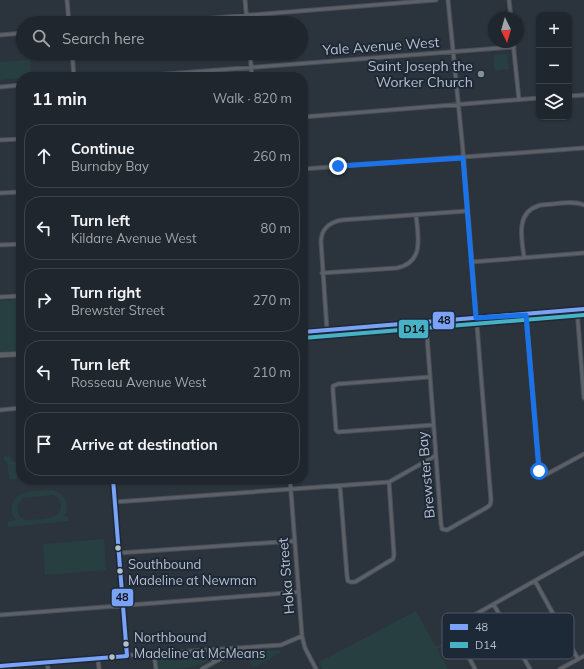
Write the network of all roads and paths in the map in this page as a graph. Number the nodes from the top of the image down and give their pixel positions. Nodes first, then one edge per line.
1 (67, 0) edge
2 (245, 0) edge
3 (436, 0) edge
4 (448, 0) edge
5 (509, 0) edge
6 (510, 12) edge
7 (246, 15) junction
8 (69, 16) edge
9 (234, 16) edge
10 (16, 34) edge
11 (0, 35) edge
12 (502, 48) edge
13 (514, 48) edge
14 (453, 52) junction
15 (73, 60) edge
16 (250, 60) edge
17 (251, 68) junction
18 (74, 72) edge
19 (197, 72) edge
20 (251, 72) edge
21 (16, 85) edge
22 (0, 87) edge
23 (584, 95) edge
24 (572, 96) edge
25 (536, 98) edge
26 (519, 100) junction
27 (458, 105) junction
28 (308, 117) edge
29 (16, 139) edge
30 (0, 140) edge
31 (584, 148) edge
32 (463, 158) junction
33 (308, 169) edge
34 (16, 192) edge
35 (0, 193) edge
36 (584, 205) edge
37 (467, 211) junction
38 (416, 215) junction
39 (16, 244) edge
40 (0, 245) edge
41 (584, 252) edge
42 (524, 257) junction
43 (471, 262) junction
44 (322, 273) junction
45 (16, 296) edge
46 (0, 297) edge
47 (584, 309) edge
48 (576, 310) junction
49 (526, 315) junction
50 (476, 318) junction
51 (426, 322) junction
52 (327, 330) junction
53 (308, 332) edge
54 (16, 354) edge
55 (0, 355) edge
56 (430, 376) junction
57 (584, 398) edge
58 (16, 408) edge
59 (0, 410) edge
60 (433, 425) junction
61 (584, 454) edge
62 (435, 456) junction
63 (389, 482) junction
64 (113, 484) edge
65 (290, 484) edge
66 (340, 486) junction
67 (290, 490) junction
68 (115, 502) junction
69 (294, 541) junction
70 (119, 553) junction
71 (584, 553) edge
72 (535, 581) junction
73 (298, 592) junction
74 (122, 604) junction
75 (494, 605) junction
76 (479, 613) edge
77 (498, 613) edge
78 (553, 613) edge
79 (0, 614) edge
80 (302, 636) junction
81 (240, 648) junction
82 (210, 650) junction
83 (574, 652) edge
84 (154, 654) junction
85 (127, 656) junction
86 (584, 656) edge
87 (98, 658) junction
88 (470, 659) edge
89 (524, 659) edge
90 (578, 659) junction
91 (47, 662) junction
92 (214, 662) junction
93 (0, 666) edge
94 (48, 669) edge
95 (99, 669) edge
96 (156, 669) edge
97 (202, 669) edge
98 (316, 669) edge
99 (475, 669) edge
100 (530, 669) edge
101 (560, 669) edge

1 - 8 street
2 - 7 street
3 - 7 street
4 - 14 street
5 - 6 street
7 - 9 street
10 - 11 street
12 - 14 street, Yale Avenue West
13 - 26 street
14 - 17 street, Yale Avenue West
14 - 27 street
15 - 18 street
16 - 17 street
17 - 19 street, Yale Avenue West
17 - 20 street
21 - 22 street
23 - 24 street
25 - 26 street
26 - 27 street
27 - 28 street
27 - 32 street
29 - 30 street
31 - 32 street
32 - 33 street
32 - 37 street
34 - 35 street
36 - 42 street
37 - 38 street
37 - 43 street
38 - 44 street
38 - 44 street
39 - 40 street
41 - 42 street
42 - 43 street
43 - 50 street
44 - 52 street
45 - 46 street
47 - 48 street
48 - 49 street
48 - 57 street
49 - 50 street
49 - 61 street
50 - 51 street
50 - 62 street, Brewster Bay
51 - 52 street
51 - 56 street, Brewster Bay
52 - 53 street
54 - 55 street
56 - 60 street, Brewster Bay
56 - 60 street
58 - 59 street
60 - 62 street, Brewster Bay
62 - 63 street
63 - 66 street
63 - 66 street
64 - 68 street
65 - 67 street, Hoka Street
66 - 67 street
67 - 68 street
67 - 69 street, Hoka Street
68 - 70 street
69 - 70 street
69 - 73 street, Hoka Street
70 - 74 street
71 - 72 street
72 - 75 street
72 - 78 street
73 - 74 street
73 - 80 street, Hoka Street
74 - 79 street
74 - 85 street
75 - 76 street
75 - 77 street
80 - 81 street
80 - 98 street, Hoka Street
81 - 82 street
81 - 92 street
82 - 84 street
82 - 92 street
83 - 90 street
84 - 85 street
84 - 96 street
85 - 87 street
86 - 90 street
87 - 91 street
87 - 95 street
88 - 99 street
89 - 100 street
90 - 101 street
91 - 93 street
91 - 94 street
92 - 97 street

